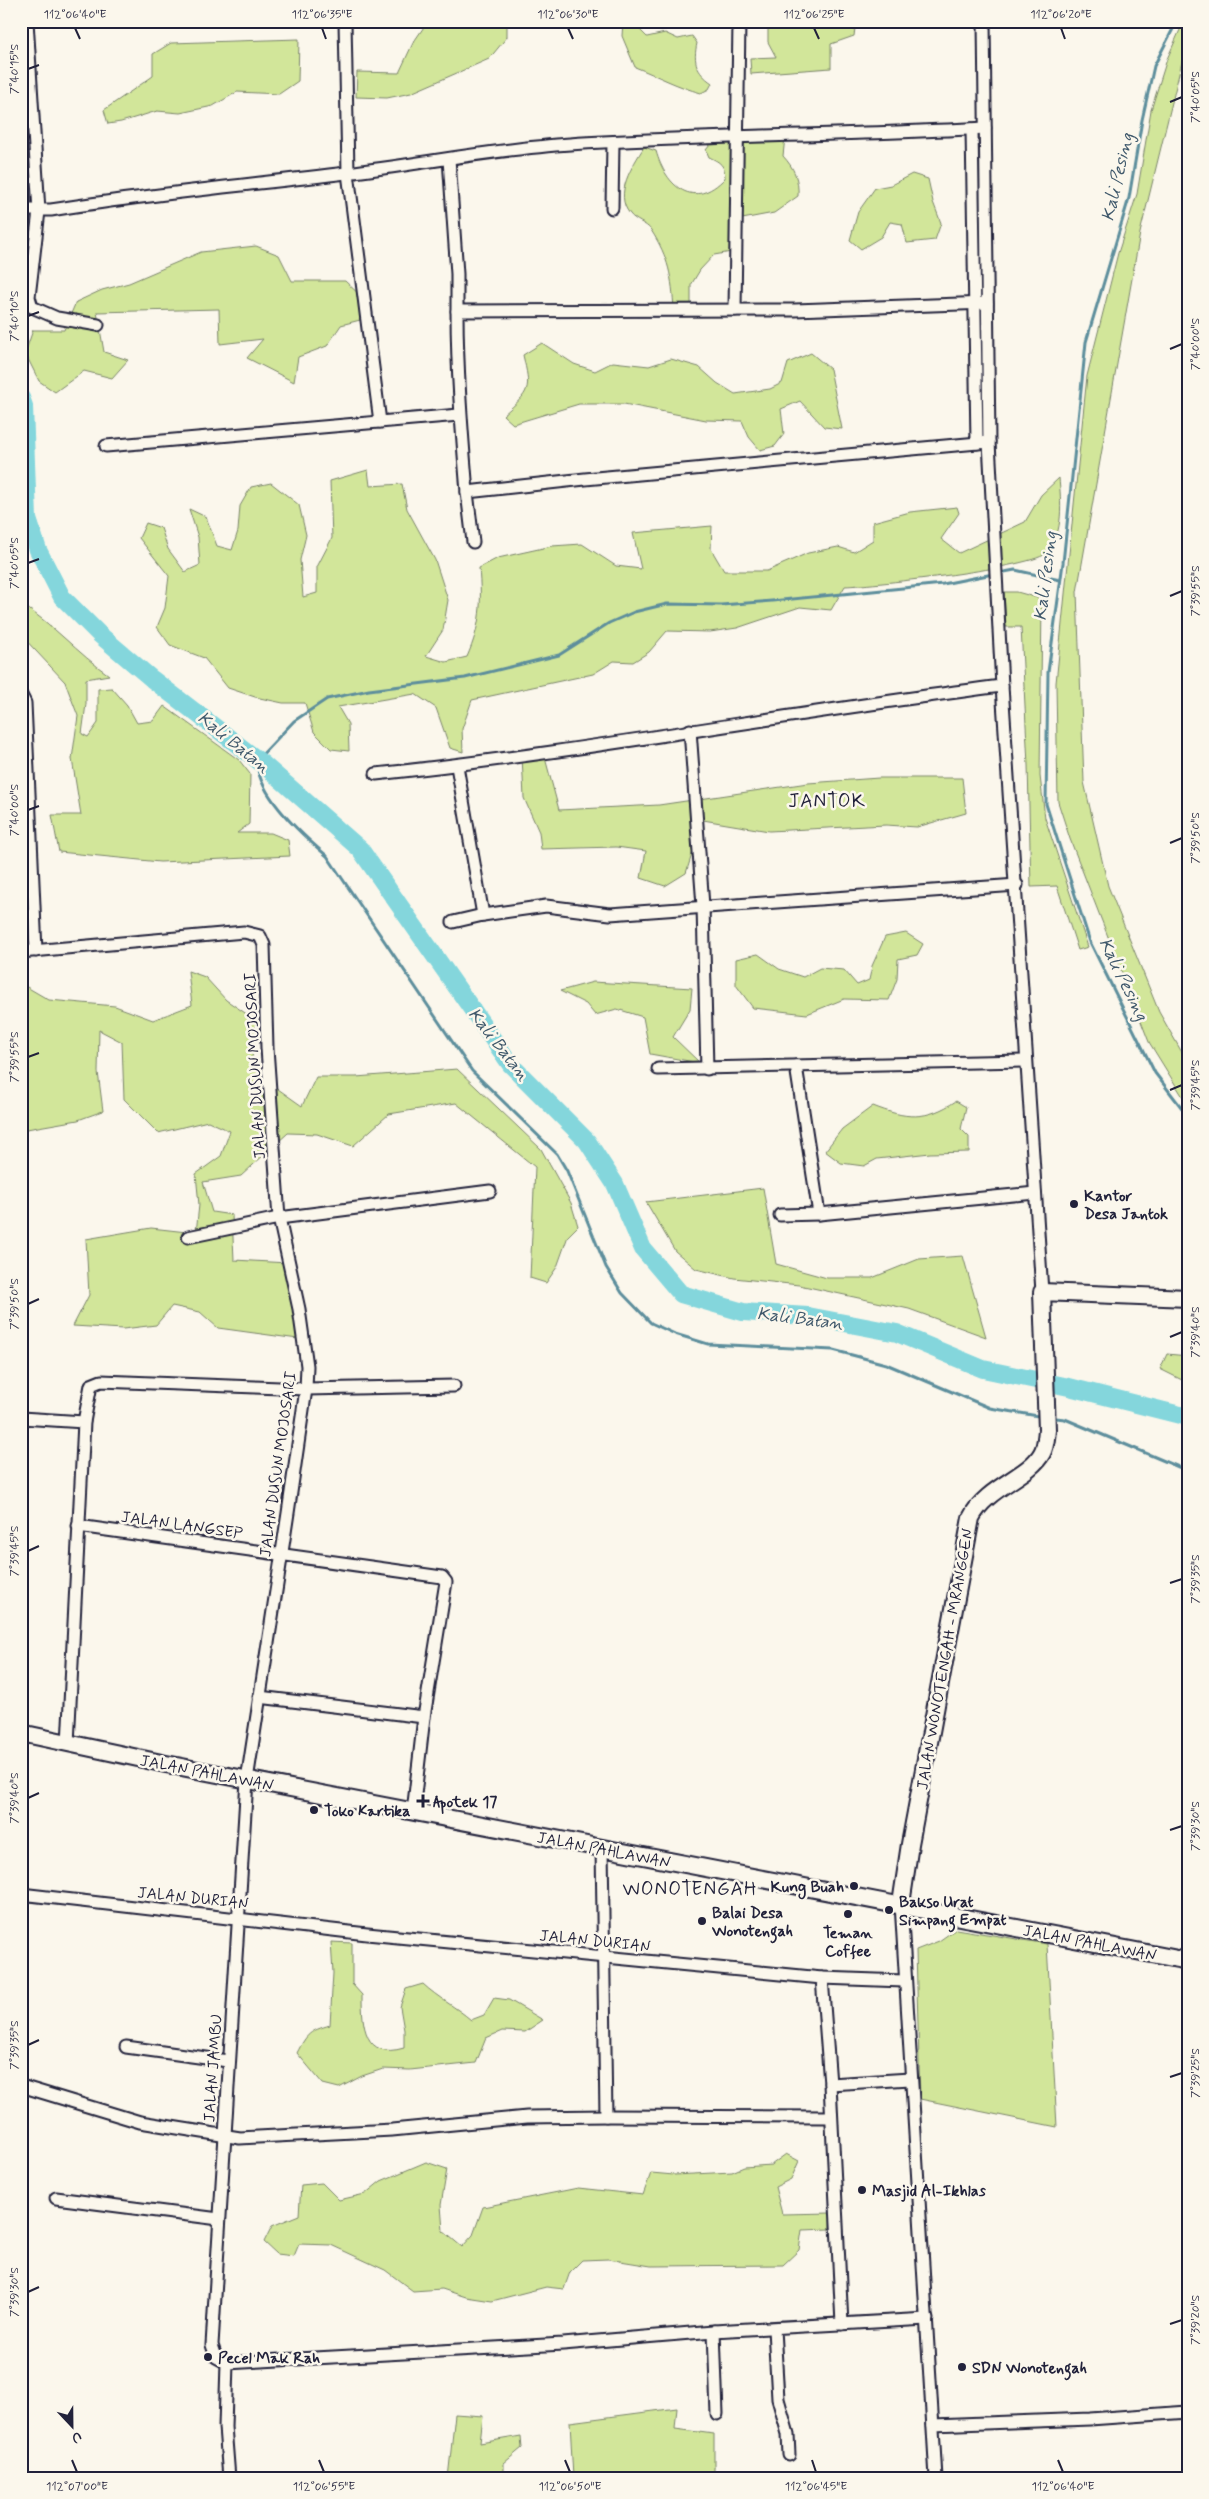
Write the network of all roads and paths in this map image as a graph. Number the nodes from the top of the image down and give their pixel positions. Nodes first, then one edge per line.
1 (27, 21) edge
2 (345, 21) edge
3 (739, 21) edge
4 (984, 21) edge
5 (985, 128) junction
6 (972, 129) junction
7 (739, 138) junction
8 (613, 142) junction
9 (449, 159) junction
10 (348, 173) junction
11 (612, 208) dead end
12 (21, 210) edge
13 (39, 211) junction
14 (982, 303) junction
15 (735, 310) junction
16 (457, 311) junction
17 (98, 325) dead end
18 (459, 415) junction
19 (380, 422) junction
20 (989, 442) junction
21 (977, 443) junction
22 (106, 446) dead end
23 (467, 492) junction
24 (473, 542) dead end
25 (1002, 686) junction
26 (21, 695) edge
27 (690, 730) junction
28 (457, 766) junction
29 (376, 774) dead end
30 (1017, 885) junction
31 (703, 906) junction
32 (484, 915) junction
33 (453, 922) dead end
34 (36, 951) junction
35 (21, 952) edge
36 (1026, 1061) junction
37 (796, 1066) junction
38 (658, 1069) dead end
39 (707, 1069) junction
40 (490, 1191) dead end
41 (1035, 1193) junction
42 (819, 1214) junction
43 (780, 1216) dead end
44 (279, 1218) junction
45 (188, 1237) dead end
46 (1042, 1292) junction
47 (1188, 1298) edge
48 (454, 1386) dead end
49 (306, 1389) junction
50 (21, 1418) edge
51 (84, 1422) junction
52 (78, 1526) junction
53 (282, 1555) junction
54 (259, 1696) junction
55 (424, 1717) junction
56 (21, 1733) edge
57 (68, 1744) junction
58 (247, 1780) junction
59 (413, 1812) junction
60 (602, 1848) junction
61 (21, 1894) edge
62 (901, 1904) junction
63 (238, 1919) junction
64 (603, 1956) junction
65 (1188, 1961) edge
66 (822, 1978) junction
67 (904, 1981) junction
68 (126, 2047) dead end
69 (228, 2061) junction
70 (910, 2079) junction
71 (830, 2084) junction
72 (21, 2086) edge
73 (606, 2116) junction
74 (831, 2117) junction
75 (223, 2137) junction
76 (56, 2198) dead end
77 (219, 2219) junction
78 (927, 2319) junction
79 (842, 2324) junction
80 (774, 2329) junction
81 (714, 2332) junction
82 (227, 2363) junction
83 (1188, 2412) edge
84 (717, 2414) dead end
85 (933, 2425) junction
86 (789, 2455) dead end
87 (229, 2478) edge
88 (936, 2478) edge

1 - 13 street
2 - 10 street
3 - 7 street
4 - 5 street
5 - 6 street
5 - 14 street
6 - 7 street
6 - 14 street
7 - 8 street
7 - 15 street
8 - 9 street
8 - 11 street
9 - 10 street
9 - 16 street
10 - 13 street
10 - 19 street
12 - 13 street
13 - 17 street
14 - 15 street
14 - 20 street
14 - 21 street
15 - 16 street
16 - 18 street
18 - 19 street
18 - 23 street
19 - 22 street
20 - 21 street
20 - 25 street
21 - 23 street
23 - 24 street
25 - 27 street
25 - 30 street
26 - 34 street
27 - 28 street
27 - 31 street
28 - 29 street
28 - 32 street
30 - 31 street
30 - 36 street
31 - 32 street
31 - 39 street
32 - 33 street
34 - 35 street
34 - 44 street, JALAN DUSUN MOJOSARI
36 - 37 street
36 - 41 street
37 - 39 street
37 - 42 street
38 - 39 street
40 - 44 street
41 - 42 street
41 - 46 street
42 - 43 street
44 - 45 street
44 - 49 street, JALAN DUSUN MOJOSARI
46 - 47 main road
46 - 62 main road, JALAN WONOTENGAH - MRANGGEN
48 - 49 street
49 - 51 street
49 - 53 street, JALAN DUSUN MOJOSARI
50 - 51 street
51 - 52 street
52 - 53 street, JALAN LANGSEP
52 - 57 street
53 - 54 street, JALAN DUSUN MOJOSARI
53 - 55 street, JALAN LANGSEP
54 - 55 street
54 - 58 street, JALAN DUSUN MOJOSARI
55 - 59 street, JALAN LANGSEP
56 - 57 main road, JALAN PAHLAWAN
57 - 58 main road, JALAN PAHLAWAN
58 - 59 main road, JALAN PAHLAWAN
58 - 63 street, JALAN JAMBU
59 - 60 main road, JALAN PAHLAWAN
60 - 62 main road, JALAN PAHLAWAN
60 - 64 street
61 - 63 street, JALAN DURIAN
62 - 65 main road, JALAN PAHLAWAN
62 - 67 street
63 - 64 street, JALAN DURIAN
63 - 69 street, JALAN JAMBU
64 - 66 street, JALAN DURIAN
64 - 73 street
66 - 67 street, JALAN DURIAN
66 - 71 street
67 - 70 street
68 - 69 street
69 - 75 street, JALAN JAMBU
70 - 71 street
70 - 78 street
71 - 74 street
72 - 75 street
73 - 74 street
73 - 75 street
74 - 79 street
75 - 77 street, JALAN JAMBU
76 - 77 street
77 - 82 street, JALAN JAMBU
78 - 79 street
78 - 85 street
79 - 80 street
80 - 81 street
80 - 86 street
81 - 82 street
81 - 84 street
82 - 87 street
83 - 85 street
85 - 88 street

